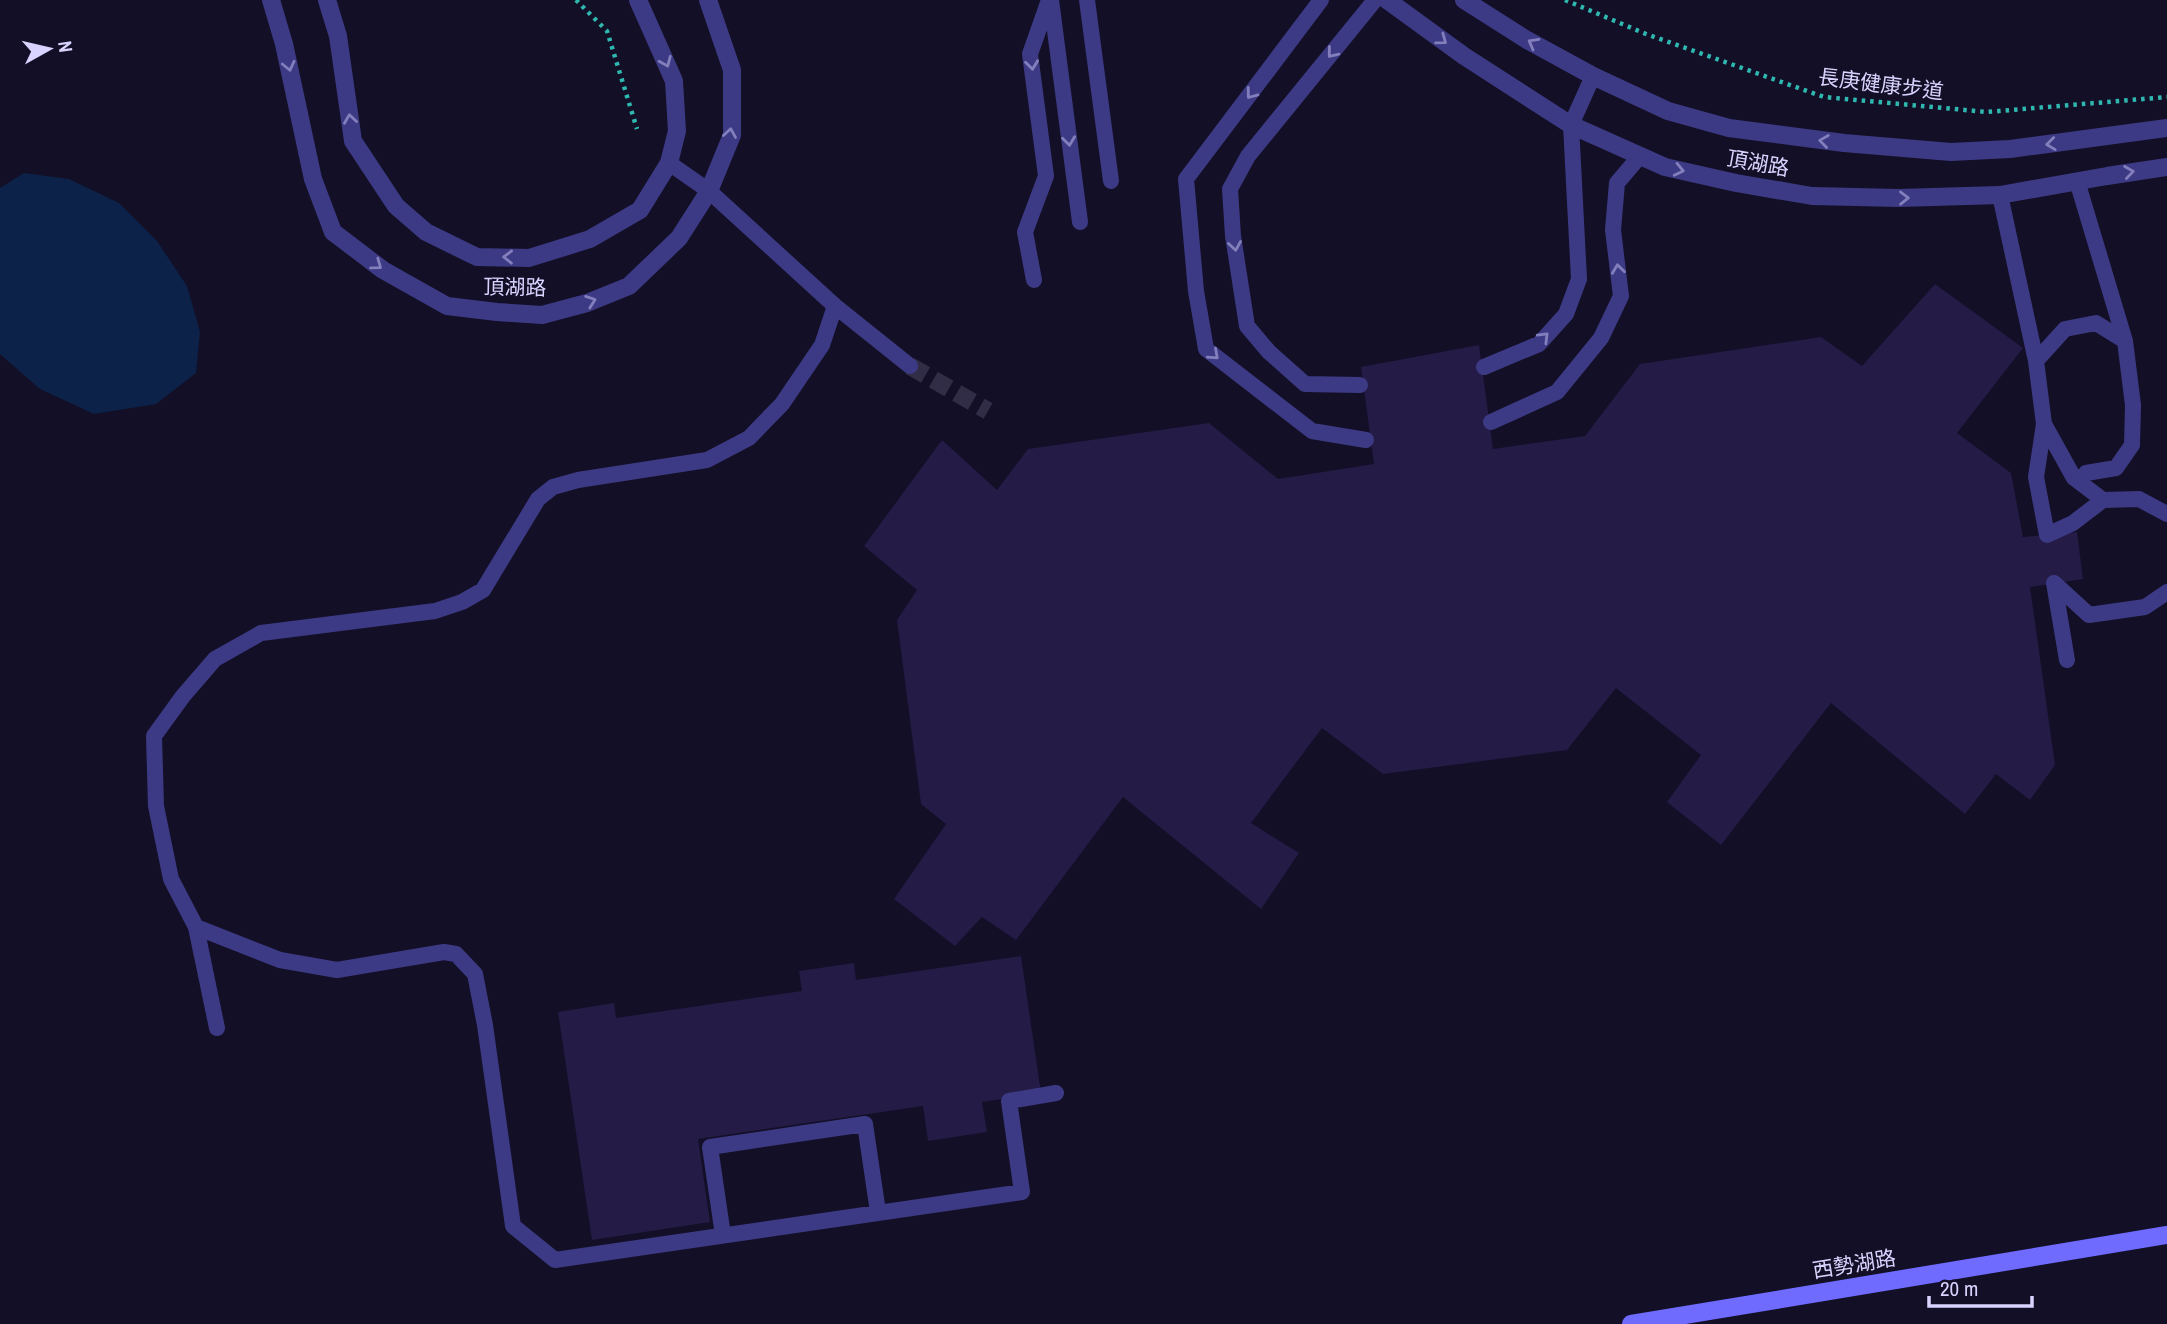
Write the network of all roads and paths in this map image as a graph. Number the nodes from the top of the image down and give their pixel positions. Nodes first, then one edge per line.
1 (271, 0) edge
2 (327, 0) edge
3 (576, 0) edge
4 (638, 0) edge
5 (708, 0) edge
6 (1050, 0) edge
7 (1087, 0) edge
8 (1321, 0) edge
9 (1375, 0) edge
10 (1387, 0) edge
11 (1464, 0) edge
12 (1565, 0) edge
13 (1593, 76) junction
14 (2167, 97) edge
15 (1571, 124) junction
16 (2167, 128) edge
17 (637, 129) dead end
18 (1640, 156) junction
19 (669, 163) junction
20 (2167, 167) edge
21 (1111, 181) dead end
22 (2077, 181) junction
23 (709, 191) junction
24 (2000, 195) junction
25 (1080, 222) dead end
26 (1034, 280) dead end
27 (835, 306) junction
28 (2125, 341) junction
29 (2036, 361) junction
30 (910, 366) tunnel mouth
31 (1484, 367) dead end
32 (1360, 385) dead end
33 (1492, 422) dead end
34 (2044, 424) junction
35 (1366, 440) dead end
36 (2087, 473) dead end
37 (2102, 500) junction
38 (2167, 514) edge
39 (2167, 592) edge
40 (2067, 660) dead end
41 (196, 927) junction
42 (217, 1028) dead end
43 (1056, 1093) dead end
44 (878, 1212) junction
45 (723, 1235) junction
46 (2167, 1235) edge
47 (1631, 1324) edge

1 -> 23 street, 頂湖路
19 -> 2 street, 頂湖路
3 - 17 path
4 -> 19 street, 頂湖路
23 -> 5 street, 頂湖路
6 -> 25 lane
6 -> 26 lane
7 - 21 lane
8 -> 35 lane
9 -> 32 lane
10 -> 15 street, 頂湖路
13 -> 11 street, 頂湖路
12 - 14 path, 長庚健康步道
13 - 15 lane
16 -> 13 street, 頂湖路
15 - 18 street, 頂湖路
31 -> 15 lane
18 -> 24 street, 頂湖路
33 -> 18 lane
19 - 23 lane
22 -> 20 street, 頂湖路
22 - 24 street, 頂湖路
22 - 28 lane
23 - 27 lane
24 - 29 lane
27 - 30 lane
27 - 41 lane
28 - 29 lane
28 - 36 lane
29 - 34 lane
34 - 37 lane
34 - 37 lane
37 - 38 lane
39 - 40 lane
41 - 42 lane
41 - 45 lane
43 - 44 lane
44 - 45 lane
44 - 45 lane
46 - 47 street, 西勢湖路

